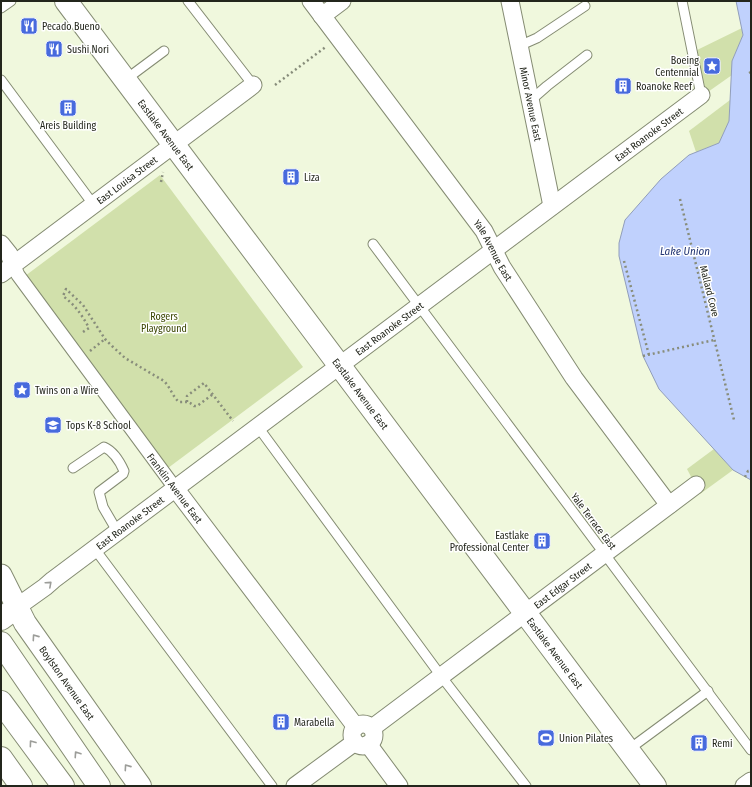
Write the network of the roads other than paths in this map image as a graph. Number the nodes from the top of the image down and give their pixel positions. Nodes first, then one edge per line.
1 (11, 1) edge
2 (66, 1) edge
3 (188, 1) edge
4 (311, 1) edge
5 (342, 1) edge
6 (510, 1) edge
7 (682, 1) edge
8 (585, 6) dead end
9 (1, 8) edge
10 (322, 16) junction
11 (519, 46) junction
12 (164, 51) dead end
13 (587, 55) dead end
14 (1, 80) edge
15 (125, 80) junction
16 (253, 85) joint
17 (701, 95) joint
18 (530, 100) junction
19 (173, 144) junction
20 (93, 204) junction
21 (552, 206) junction
22 (1, 244) edge
23 (372, 244) dead end
24 (493, 251) junction
25 (7, 269) edge
26 (419, 306) junction
27 (340, 366) junction
28 (258, 427) junction
29 (73, 468) dead end
30 (696, 485) dead end
31 (175, 488) junction
32 (668, 505) junction
33 (117, 531) junction
34 (94, 548) junction
35 (604, 554) junction
36 (1, 575) edge
37 (9, 613) edge
38 (525, 613) junction
39 (1, 643) edge
40 (441, 676) junction
41 (708, 691) junction
42 (1, 702) edge
43 (363, 735) junction
44 (628, 750) junction
45 (751, 750) edge
46 (1, 758) edge
47 (751, 781) edge
48 (21, 786) edge
49 (63, 786) edge
50 (99, 786) edge
51 (140, 786) edge
52 (272, 786) edge
53 (295, 786) edge
54 (399, 786) edge
55 (526, 786) edge
56 (655, 786) edge
57 (744, 786) edge

1 - 9 lane
2 - 15 main road, Eastlake Avenue East
3 - 16 lane
4 - 10 street, Yale Avenue East
5 - 10 street
6 - 11 street, Minor Avenue East
7 - 17 lane
8 - 11 lane
10 - 24 street, Yale Avenue East
11 - 18 street, Minor Avenue East
12 - 15 lane
13 - 18 lane
14 - 20 lane
15 - 19 main road, Eastlake Avenue East
16 - 19 street, East Louisa Street
17 - 21 street, East Roanoke Street
18 - 21 street, Minor Avenue East
19 - 20 street, East Louisa Street
19 - 27 main road, Eastlake Avenue East
20 - 25 street, East Louisa Street
21 - 24 street, East Roanoke Street
22 - 25 street, Franklin Avenue East
23 - 26 lane, Yale Terrace East
24 - 26 street, East Roanoke Street
24 - 32 street, Yale Avenue East
25 - 31 street, Franklin Avenue East
26 - 27 street, East Roanoke Street
26 - 35 lane, Yale Terrace East
27 - 28 street, East Roanoke Street
27 - 38 main road, Eastlake Avenue East
28 - 31 street, East Roanoke Street
28 - 40 lane
29 - 33 lane
30 - 32 street, East Edgar Street
31 - 33 street, East Roanoke Street
31 - 43 street, Franklin Avenue East
32 - 35 street, East Edgar Street
33 - 34 street, East Roanoke Street
37 -> 34 street, East Roanoke Street
34 - 52 lane
35 - 38 street, East Edgar Street
35 - 41 lane, Yale Terrace East
36 - 37 street, Boylston Avenue East
51 -> 37 main road, Boylston Avenue East
38 - 40 street, East Edgar Street
38 - 44 main road, Eastlake Avenue East
50 -> 39 main road
40 - 43 street, East Edgar Street
40 - 55 lane
41 - 44 lane
41 - 45 lane, Yale Terrace East
49 -> 42 main road
43 - 53 street, East Edgar Street
43 - 54 street, Franklin Avenue East
44 - 56 main road, Eastlake Avenue East
46 - 48 main road
47 - 57 street

